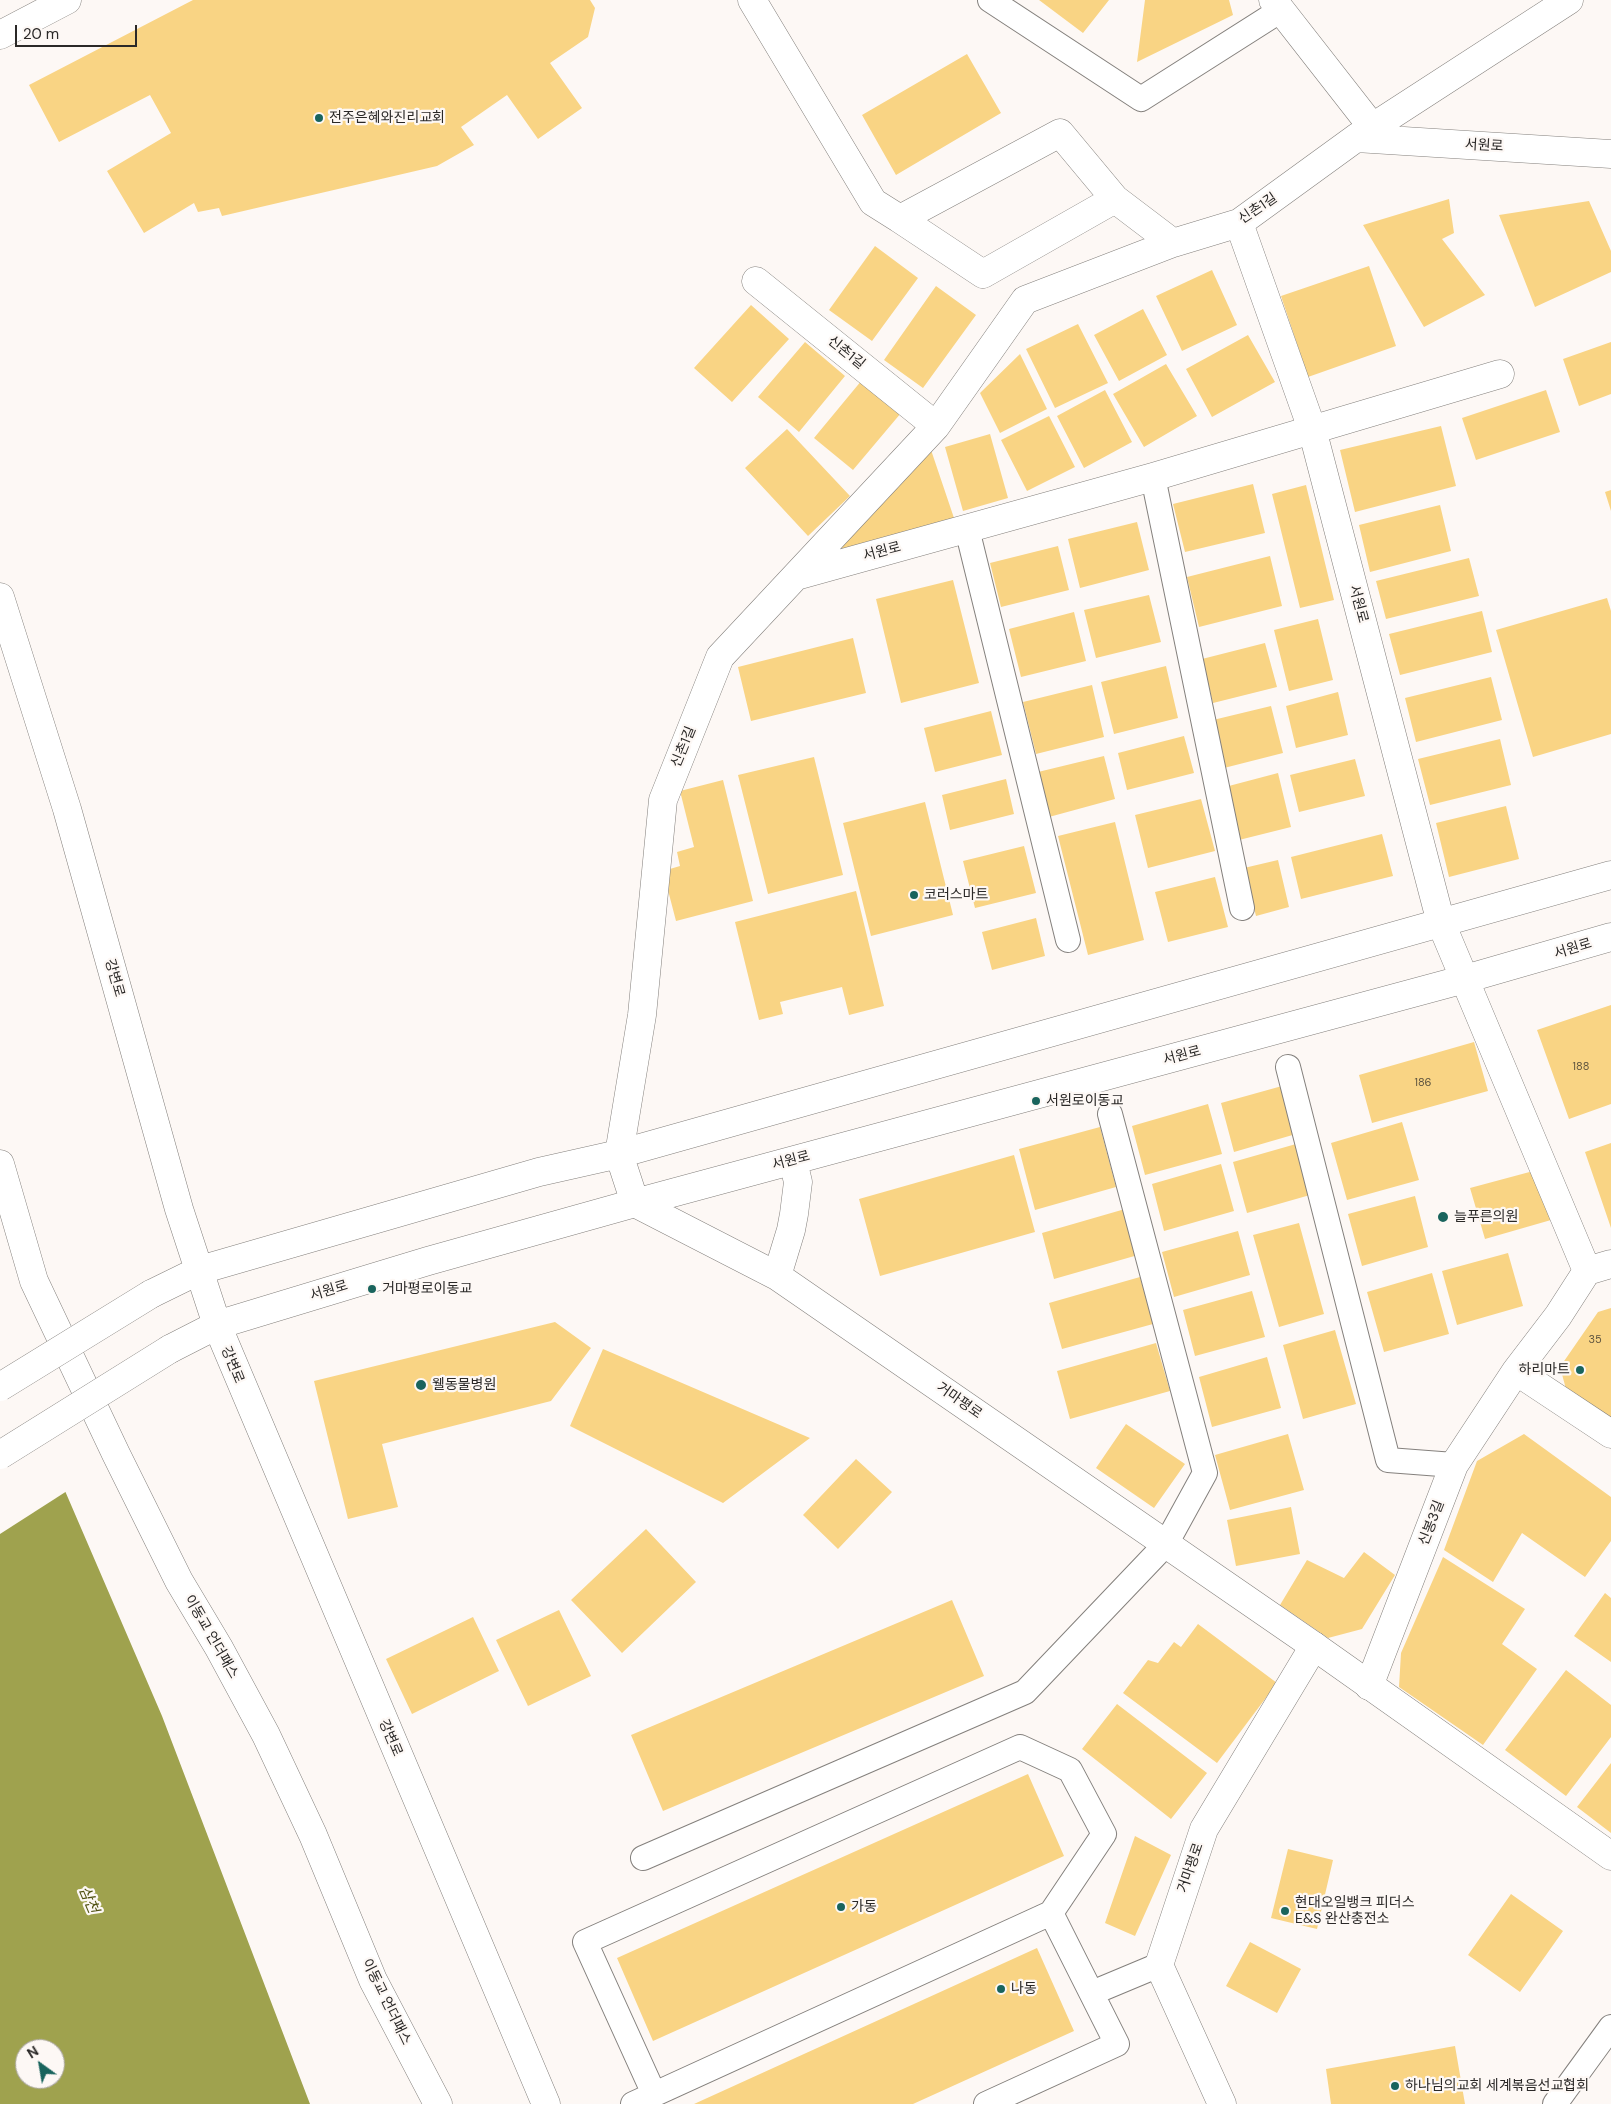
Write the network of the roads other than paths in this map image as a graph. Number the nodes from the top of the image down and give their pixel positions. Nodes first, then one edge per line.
1 (67, 0) edge
2 (752, 0) edge
3 (990, 0) edge
4 (1569, 0) edge
5 (1277, 5) edge
6 (0, 35) edge
7 (1365, 133) junction
8 (1611, 154) edge
9 (1115, 199) junction
10 (900, 220) junction
11 (1239, 223) junction
12 (1173, 243) junction
13 (756, 282) dead end
14 (1500, 374) dead end
15 (936, 426) junction
16 (1312, 429) junction
17 (1153, 477) junction
18 (967, 529) junction
19 (796, 576) junction
20 (0, 597) edge
21 (1611, 875) edge
22 (1242, 908) dead end
23 (1441, 924) junction
24 (1611, 937) edge
25 (1068, 940) dead end
26 (1465, 980) junction
27 (1288, 1067) dead end
28 (1110, 1114) dead end
29 (619, 1154) junction
30 (793, 1161) junction
31 (0, 1164) edge
32 (635, 1203) junction
33 (1599, 1267) edge
34 (200, 1270) junction
35 (777, 1276) junction
36 (217, 1325) junction
37 (1516, 1371) junction
38 (0, 1387) edge
39 (1611, 1434) edge
40 (0, 1455) edge
41 (1454, 1465) junction
42 (1166, 1544) junction
43 (1314, 1646) junction
44 (1369, 1686) junction
45 (1611, 1856) edge
46 (643, 1858) dead end
47 (1051, 1913) junction
48 (1159, 1965) junction
49 (1092, 1992) junction
50 (1611, 2027) edge
51 (654, 2094) junction
52 (438, 2104) edge
53 (546, 2104) edge
54 (633, 2104) edge
55 (986, 2104) edge
56 (1222, 2104) edge
57 (1555, 2104) edge

1 - 6 street
2 - 10 street
3 - 5 lane
4 - 7 street, 신촌1길
5 - 7 street
7 - 8 street, 서원로
7 - 11 street, 신촌1길
9 - 10 street
9 - 10 street
9 - 12 street
11 - 12 street, 신촌1길
11 - 16 street, 서원로
12 - 15 street, 신촌1길
13 - 15 street, 신촌1길
14 - 16 street, 서원로
15 - 19 street, 신촌1길
16 - 17 street, 서원로
16 - 23 street, 서원로
17 - 18 street, 서원로
17 - 22 lane
18 - 19 street, 서원로
18 - 25 lane
19 - 29 street, 신촌1길
20 - 34 street, 강변로
21 - 23 street
23 - 26 street, 서원로
23 - 29 street
24 - 26 street, 서원로
26 - 30 street, 서원로
26 - 33 street, 서원로
27 - 41 lane
28 - 42 lane
29 - 32 street
29 - 34 street
30 - 32 street, 서원로
30 - 35 street
31 - 52 street, 이동교 언더패스
32 - 35 street, 거마평로
32 - 36 street, 서원로
33 - 37 street, 신봉3길
34 - 36 street, 강변로
34 - 38 street, bridge
35 - 42 street, 거마평로
36 - 40 street, 서원로, bridge
36 - 53 street, 강변로
37 - 39 street
37 - 41 street, 신봉3길
41 - 44 street, 신봉3길
42 - 43 street, 거마평로
42 - 46 lane
43 - 44 street, 거마평로
43 - 48 street, 거마평로
44 - 45 street, 거마평로
47 - 49 lane
47 - 51 lane
47 - 51 lane
48 - 49 lane
48 - 56 street
49 - 55 lane
50 - 57 lane
51 - 54 lane

